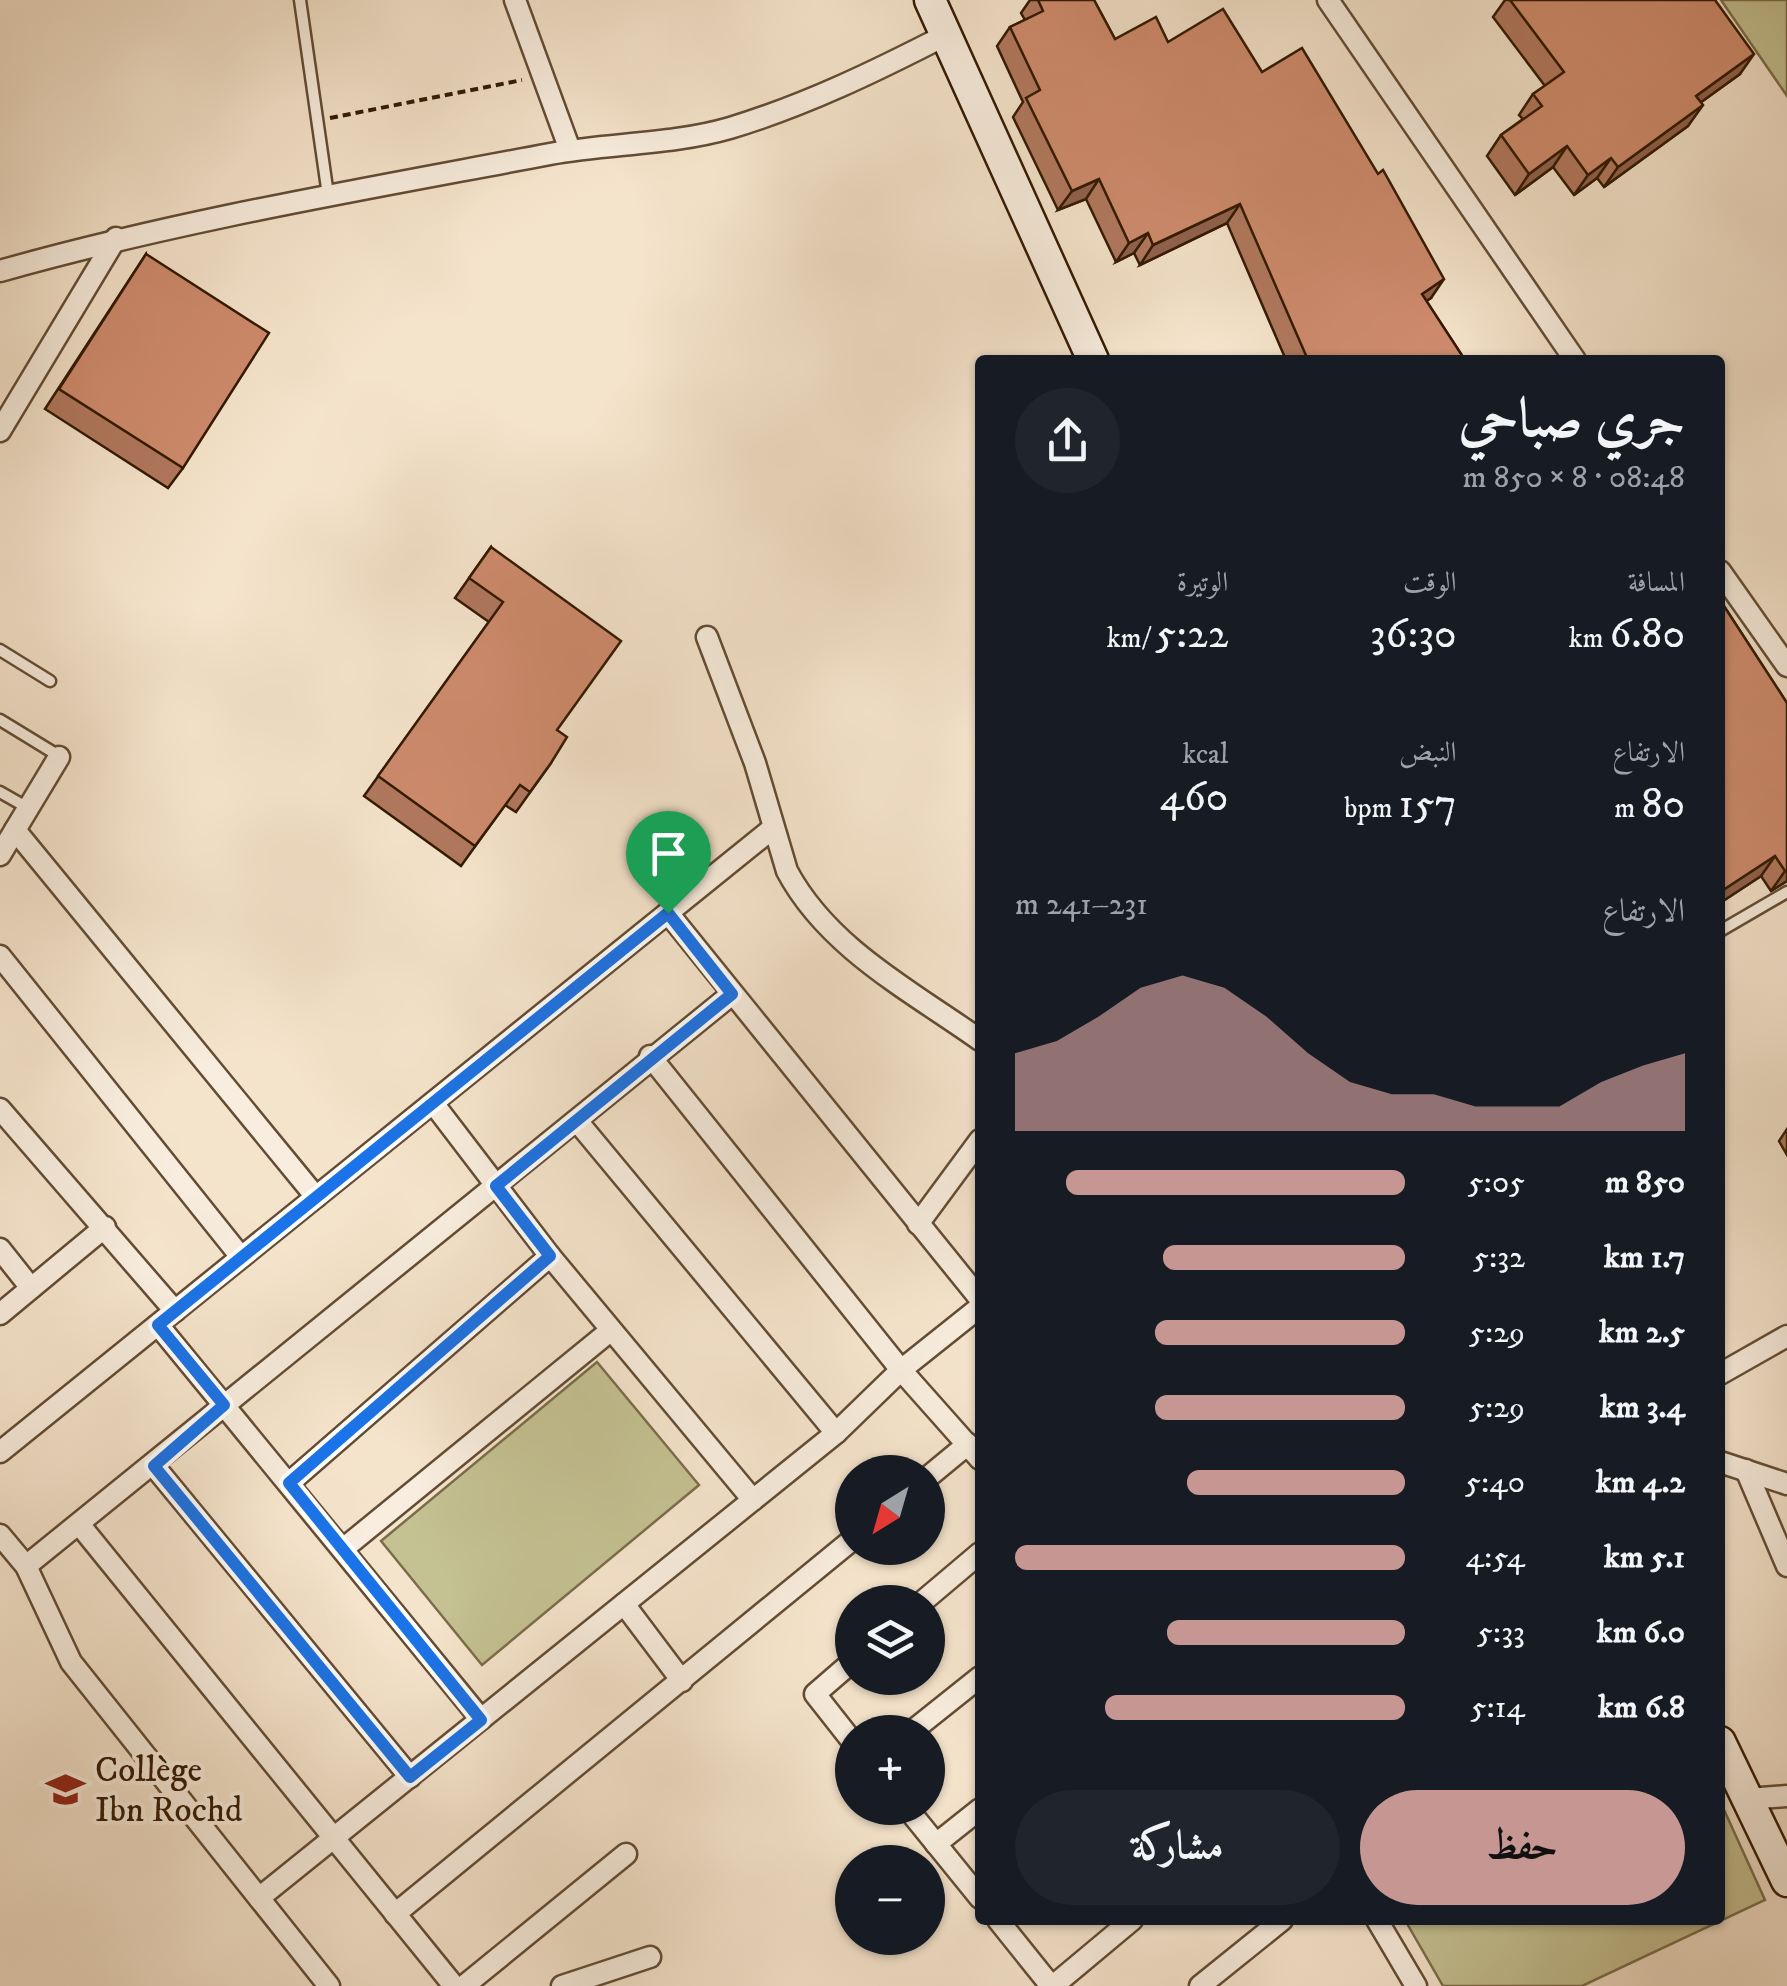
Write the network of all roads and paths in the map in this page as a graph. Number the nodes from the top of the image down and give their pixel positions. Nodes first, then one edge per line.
1 (300, 0) edge
2 (515, 0) edge
3 (930, 0) edge
4 (1328, 0) edge
5 (946, 35) junction
6 (541, 76) junction
7 (318, 121) junction
8 (570, 150) junction
9 (328, 195) junction
10 (116, 238) junction
11 (0, 270) edge
12 (1091, 355) edge
13 (1571, 355) edge
14 (0, 431) edge
15 (1725, 578) edge
16 (707, 637) dead end
17 (0, 650) edge
18 (1787, 666) edge
19 (50, 681) dead end
20 (0, 720) edge
21 (59, 756) joint
22 (0, 792) edge
23 (28, 808) junction
24 (773, 828) junction
25 (15, 830) junction
26 (0, 855) edge
27 (1787, 892) edge
28 (668, 913) junction
29 (1725, 928) edge
30 (0, 956) edge
31 (732, 994) junction
32 (975, 1037) edge
33 (650, 1056) junction
34 (432, 1103) junction
35 (0, 1109) edge
36 (576, 1121) junction
37 (975, 1147) edge
38 (496, 1186) junction
39 (316, 1197) junction
40 (918, 1224) junction
41 (105, 1227) junction
42 (0, 1249) edge
43 (550, 1256) junction
44 (241, 1258) junction
45 (31, 1288) junction
46 (975, 1297) edge
47 (975, 1307) edge
48 (175, 1311) junction
49 (0, 1314) edge
50 (158, 1325) junction
51 (610, 1331) junction
52 (1787, 1336) edge
53 (902, 1370) junction
54 (1725, 1371) edge
55 (224, 1405) junction
56 (836, 1433) junction
57 (0, 1452) edge
58 (974, 1452) edge
59 (1725, 1464) edge
60 (154, 1466) junction
61 (945, 1468) edge
62 (1746, 1470) junction
63 (289, 1483) junction
64 (1787, 1484) edge
65 (753, 1500) junction
66 (79, 1524) junction
67 (0, 1535) edge
68 (344, 1549) junction
69 (835, 1554) edge
70 (975, 1556) edge
71 (26, 1566) junction
72 (1787, 1566) edge
73 (942, 1585) edge
74 (624, 1604) junction
75 (835, 1677) edge
76 (682, 1681) junction
77 (975, 1681) edge
78 (932, 1715) edge
79 (835, 1719) edge
80 (481, 1720) junction
81 (1725, 1753) edge
82 (410, 1777) junction
83 (1787, 1796) edge
84 (1747, 1799) junction
85 (975, 1812) edge
86 (921, 1825) edge
87 (334, 1838) junction
88 (936, 1844) junction
89 (626, 1854) dead end
90 (1787, 1881) edge
91 (975, 1892) edge
92 (260, 1898) junction
93 (395, 1914) junction
94 (1002, 1925) edge
95 (1126, 1925) edge
96 (1276, 1925) edge
97 (1380, 1925) edge
98 (650, 1957) dead end
99 (1411, 1984) edge
100 (328, 1986) edge
101 (454, 1986) edge
102 (464, 1986) edge
103 (562, 1986) edge
104 (1052, 1986) edge
105 (1200, 1986) edge

1 - 7 lane
2 - 6 street
3 - 5 street
4 - 13 street
5 - 8 street
5 - 12 street
6 - 7 path
6 - 8 street
7 - 9 lane
8 - 9 street
9 - 10 street
10 - 11 street
10 - 14 street
15 - 18 street
16 - 24 street
17 - 19 lane
20 - 21 lane
21 - 23 street
22 - 23 lane
23 - 25 street
24 - 28 street
24 - 32 street
25 - 26 street
25 - 39 street
27 - 29 lane
28 - 31 street
28 - 34 street
30 - 44 street
31 - 33 street
31 - 40 street
33 - 36 street
33 - 53 street
34 - 38 street
34 - 39 street
35 - 41 street
36 - 38 street
36 - 56 street
37 - 40 street
38 - 43 street
38 - 55 street
39 - 44 street
40 - 46 street
41 - 45 street
41 - 48 street
42 - 45 street
43 - 51 street
43 - 63 street
44 - 48 street
45 - 49 street
47 - 53 street
48 - 50 street
50 - 55 street
50 - 57 street
51 - 65 street
51 - 68 street
52 - 54 street
53 - 56 street
53 - 58 street
55 - 60 street
55 - 63 street
56 - 65 street
58 - 61 street
59 - 62 street
60 - 66 street
60 - 82 street
62 - 64 street
62 - 72 street
63 - 68 street
65 - 74 street
66 - 71 street
66 - 87 street
67 - 71 street
68 - 80 street
69 - 76 street
70 - 73 street
71 - 92 street
74 - 76 street
74 - 80 street
75 - 79 street
76 - 93 street
77 - 78 street
80 - 82 street
81 - 84 street
82 - 87 street
83 - 84 street
84 - 90 street
85 - 88 street
86 - 88 street
87 - 92 street
87 - 93 street
88 - 91 street
89 - 102 street
92 - 100 street
93 - 101 street
94 - 104 street
95 - 104 street
96 - 105 street
97 - 99 street
98 - 103 street

